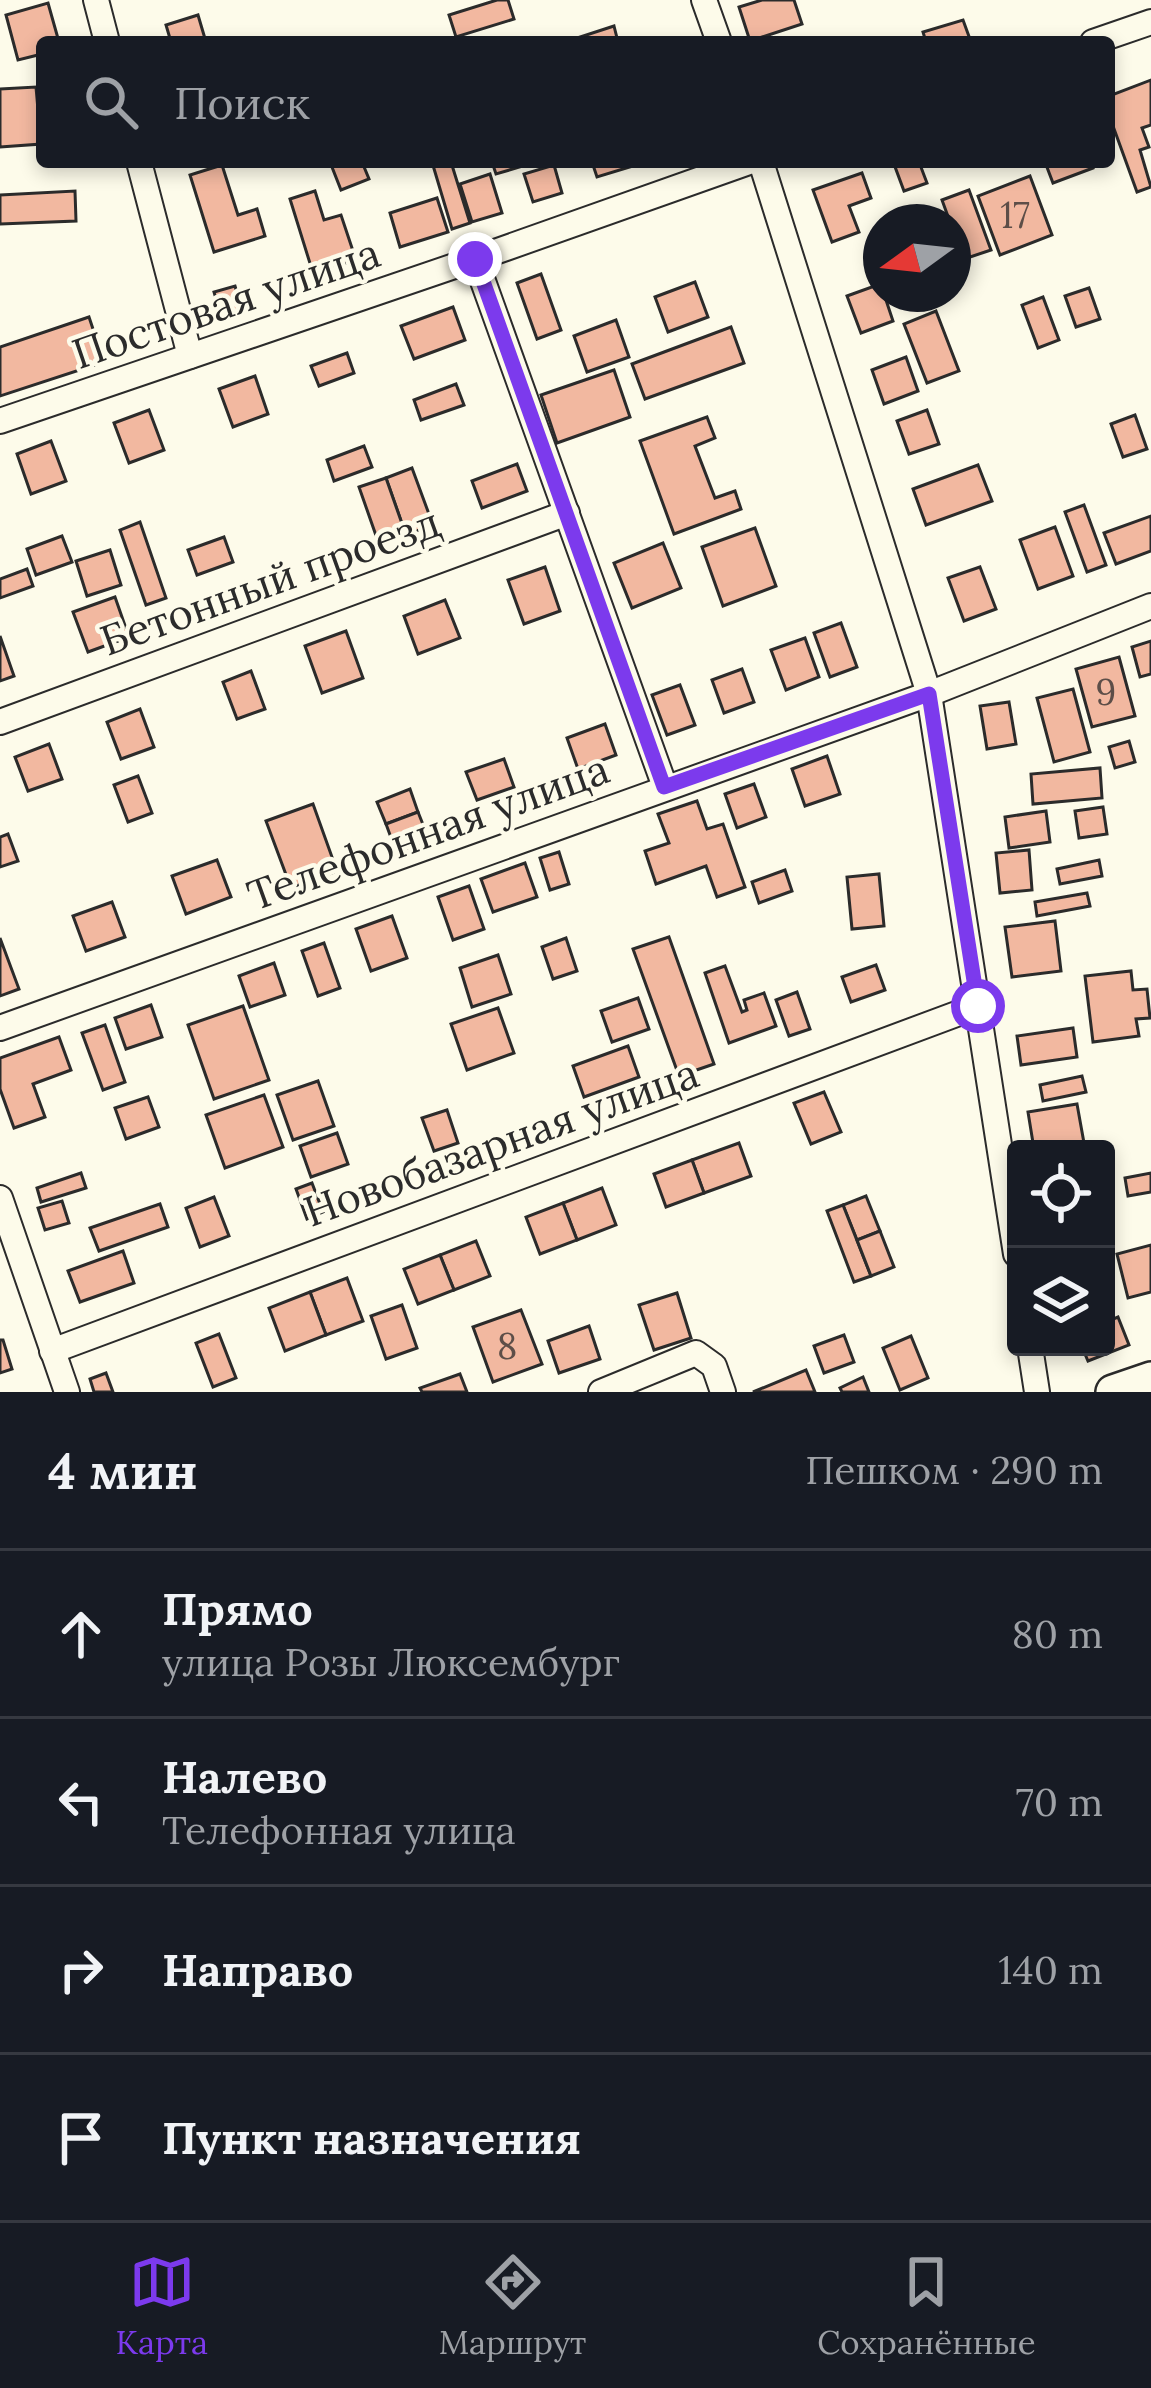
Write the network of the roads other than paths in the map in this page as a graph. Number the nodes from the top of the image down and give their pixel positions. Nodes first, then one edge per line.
1 (96, 0) edge
2 (704, 0) edge
3 (1151, 22) edge
4 (105, 36) edge
5 (716, 36) edge
6 (1110, 36) edge
7 (141, 168) edge
8 (732, 168) edge
9 (763, 168) edge
10 (475, 259) junction
11 (190, 356) junction
12 (0, 421) edge
13 (567, 513) junction
14 (1151, 606) edge
15 (929, 694) junction
16 (0, 722) edge
17 (664, 787) junction
18 (978, 1006) junction
19 (0, 1028) edge
20 (0, 1198) edge
21 (1015, 1248) edge
22 (52, 1351) junction
23 (1031, 1356) edge
24 (1151, 1378) edge
25 (67, 1392) edge
26 (601, 1392) edge
27 (723, 1392) edge
28 (1037, 1392) edge
29 (1113, 1392) edge

1 - 4 street
2 - 5 street
3 - 6 street
7 - 11 street
8 - 10 street, Постовая улица
9 - 15 street
10 - 11 street, Постовая улица
10 - 13 street
11 - 12 street, Постовая улица
13 - 16 street, Бетонный проезд
13 - 17 street
14 - 15 street, Телефонная улица
15 - 17 street, Телефонная улица
15 - 18 street
17 - 19 street, Телефонная улица
18 - 21 street
18 - 22 street, Новобазарная улица
20 - 22 street
22 - 25 street
23 - 28 street
24 - 29 main road
26 - 27 street

